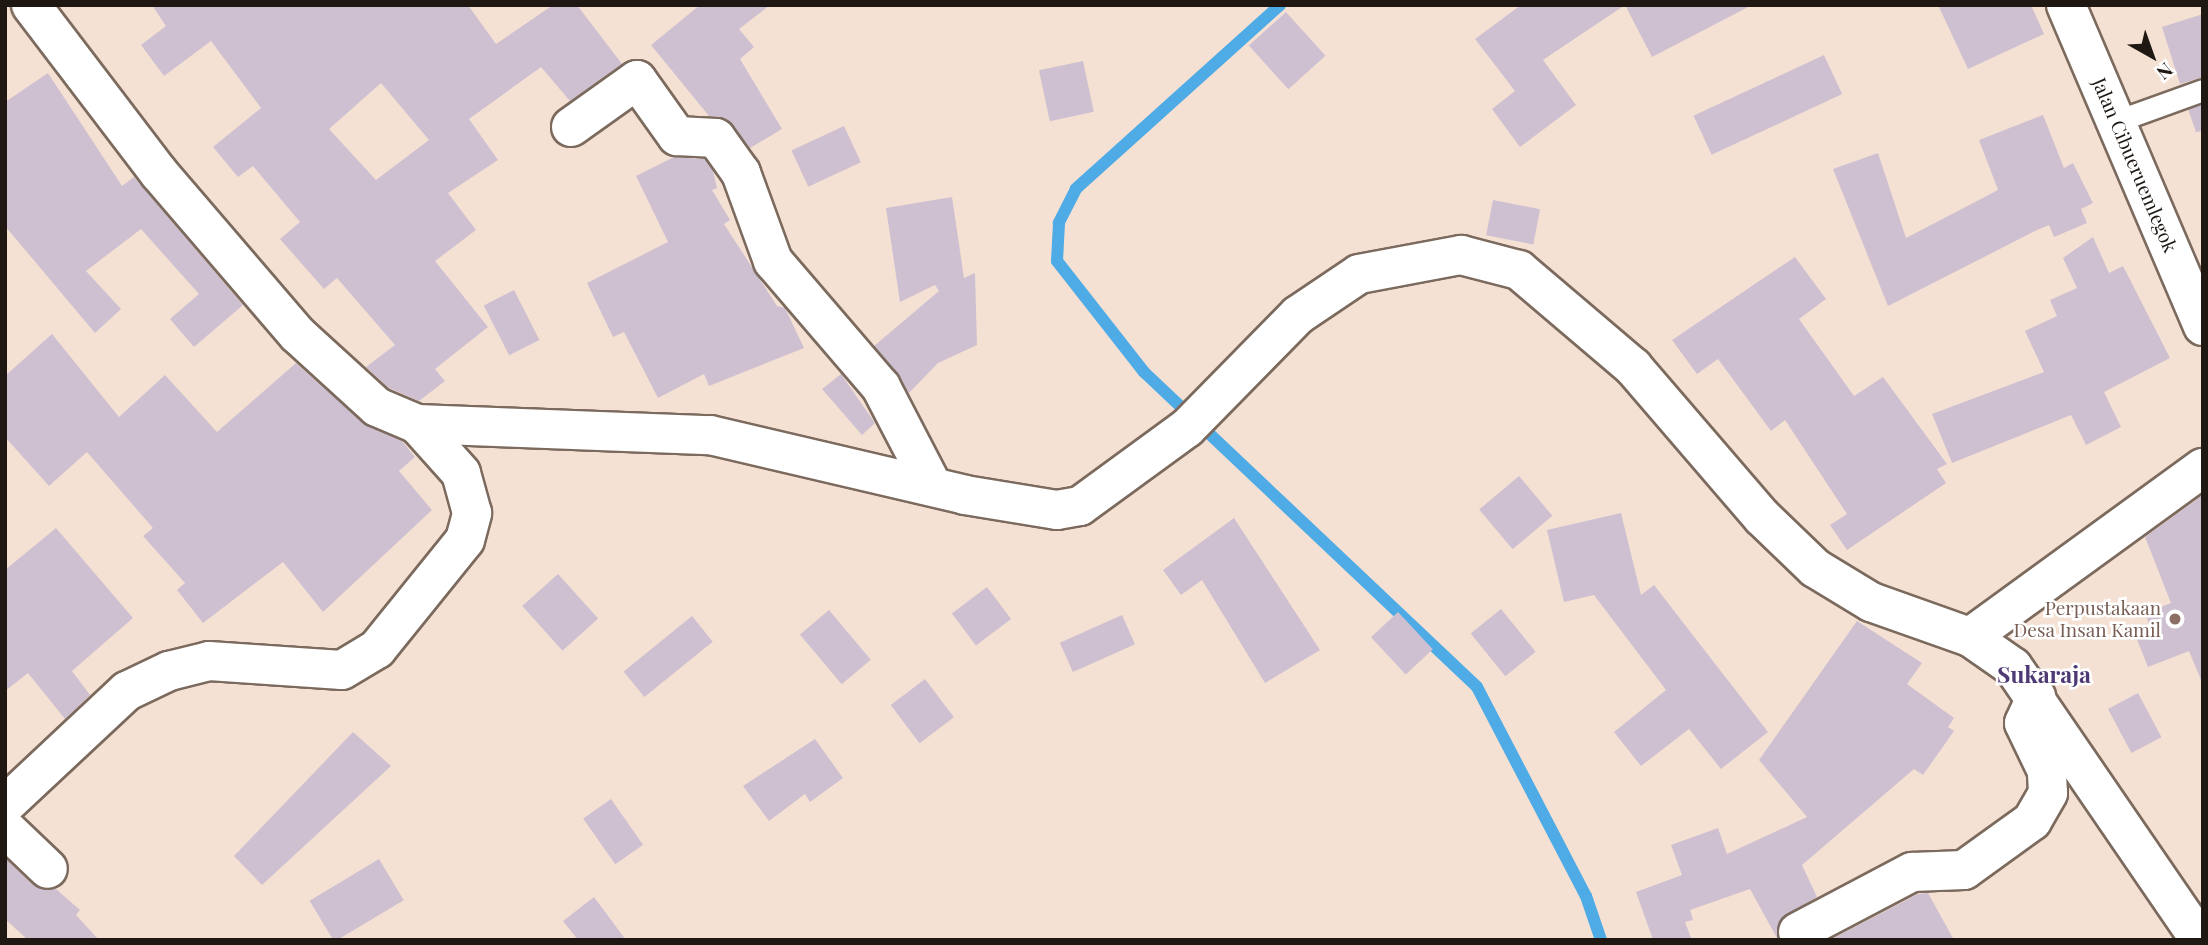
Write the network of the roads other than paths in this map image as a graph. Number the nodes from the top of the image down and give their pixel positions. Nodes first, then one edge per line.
1 (31, 5) edge
2 (2066, 5) edge
3 (2203, 90) edge
4 (2117, 121) junction
5 (571, 127) dead end
6 (2203, 326) edge
7 (417, 424) junction
8 (2203, 468) edge
9 (932, 485) junction
10 (1970, 637) junction
11 (2036, 697) junction
12 (5, 805) edge
13 (5, 828) edge
14 (48, 869) dead end
15 (1798, 932) dead end
16 (2200, 940) edge

1 - 7 street
2 - 4 street, Jalan Cibueruemlegok
3 - 4 lane
4 - 6 street, Jalan Cibueruemlegok
5 - 9 street
7 - 9 street
7 - 12 street
8 - 10 street
9 - 10 street
10 - 11 street
11 - 15 street
11 - 16 street
13 - 14 street

